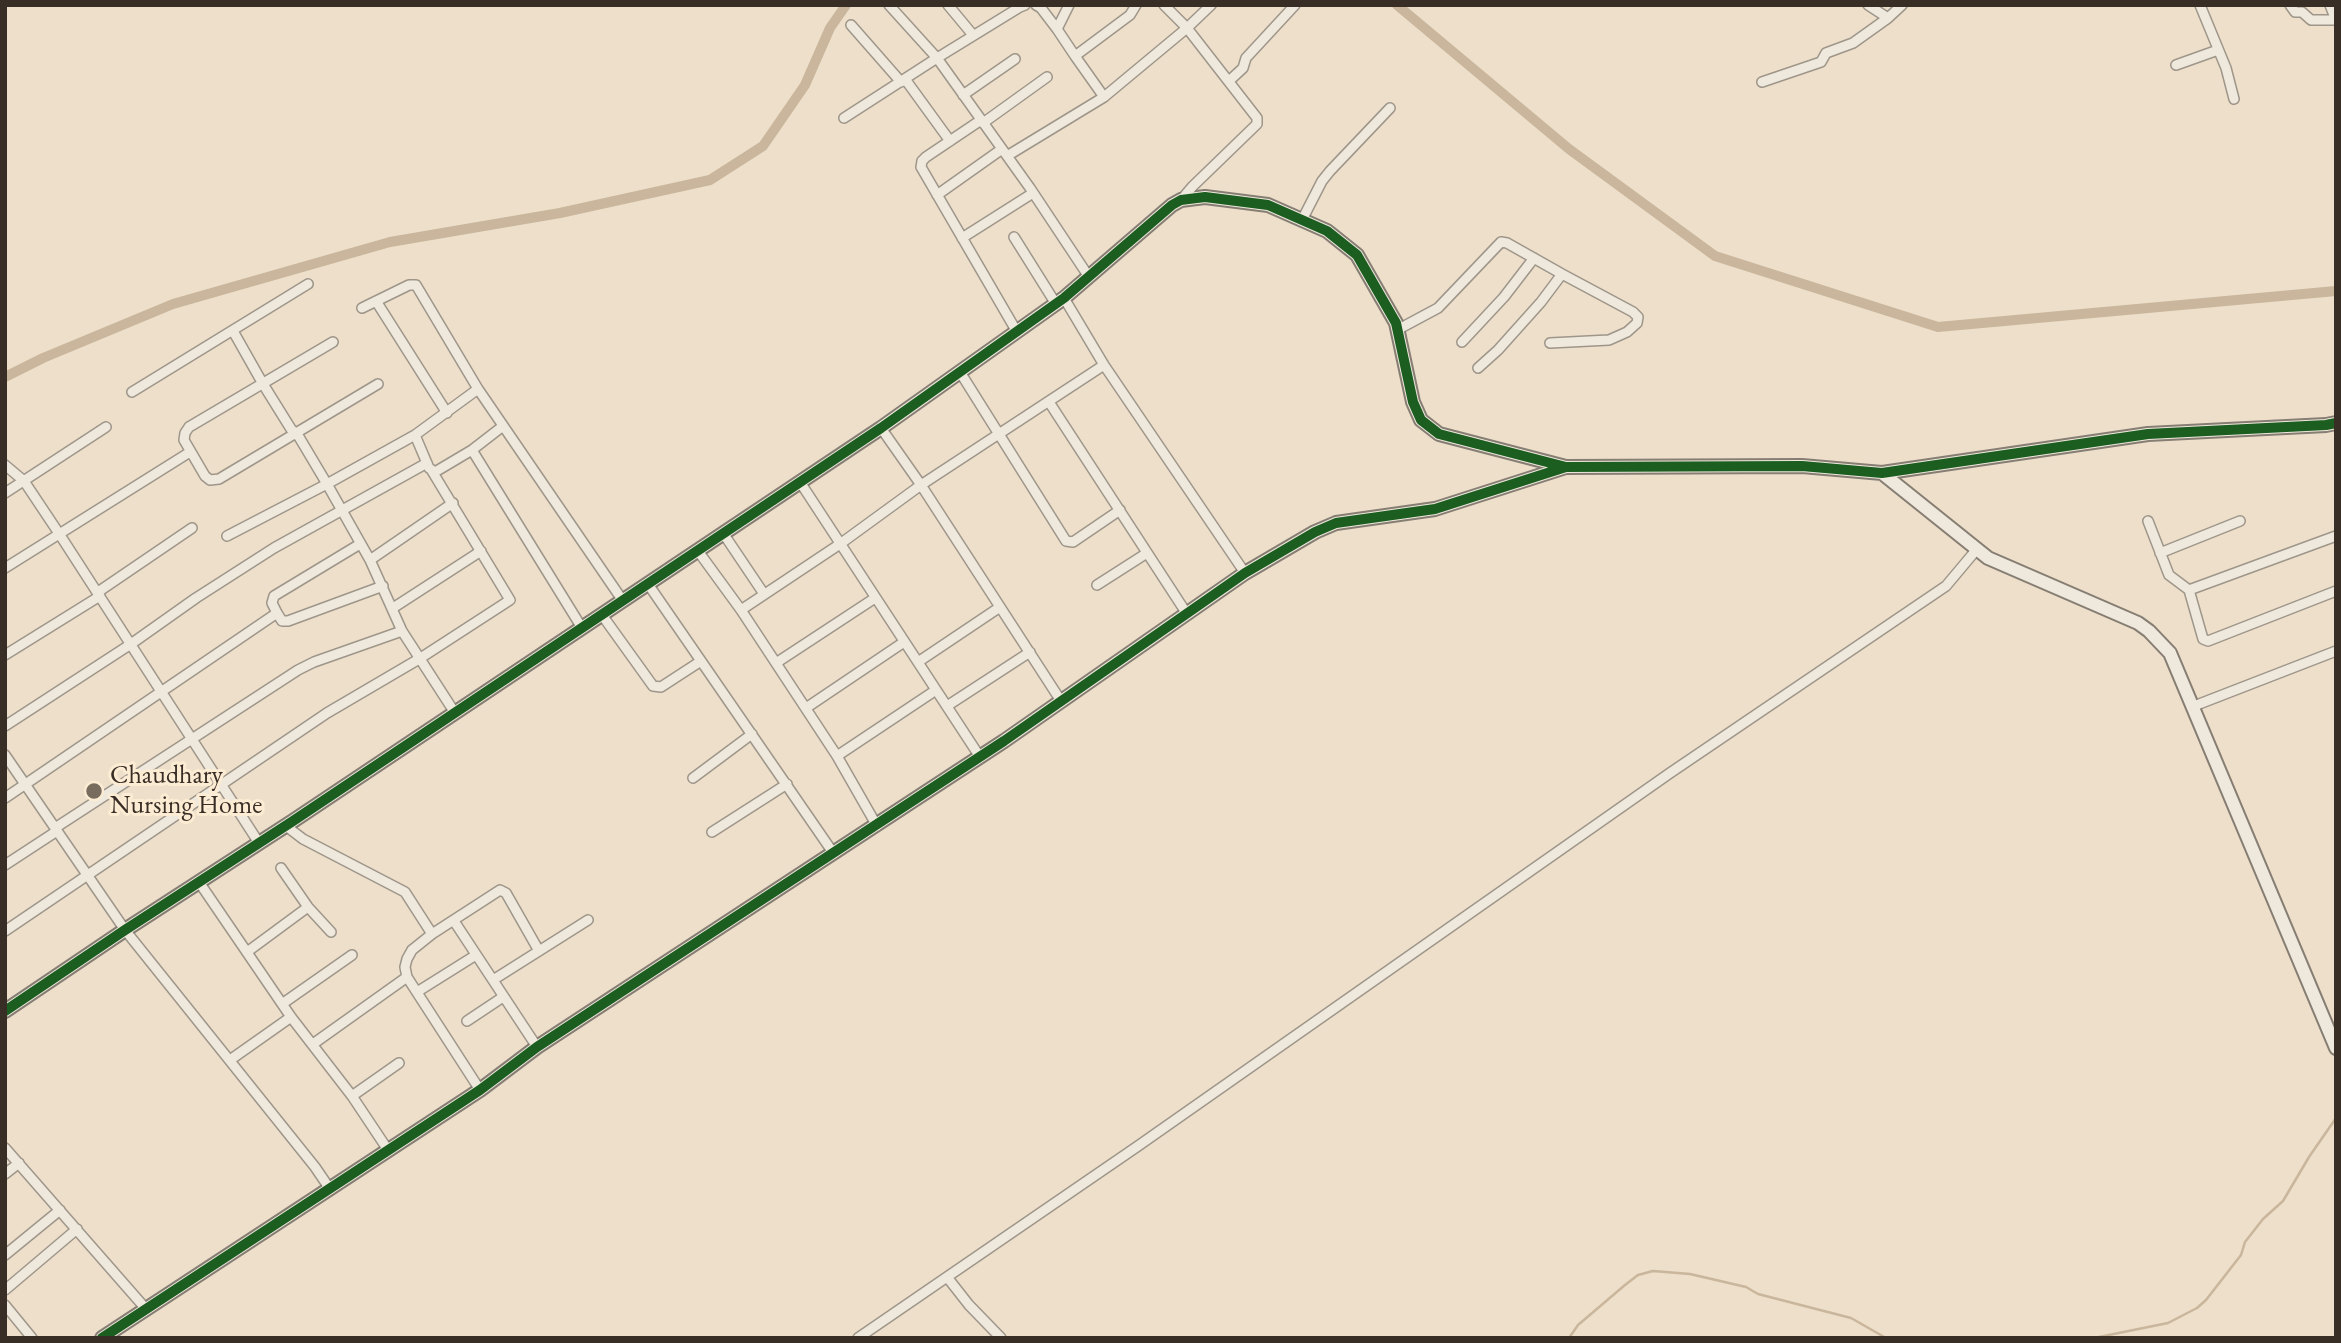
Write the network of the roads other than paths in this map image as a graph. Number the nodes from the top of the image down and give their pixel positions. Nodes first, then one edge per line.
1 (889, 5) edge
2 (948, 5) edge
3 (1036, 5) edge
4 (1069, 5) edge
5 (1136, 5) edge
6 (1164, 5) edge
7 (1211, 5) edge
8 (1295, 5) edge
9 (1868, 5) edge
10 (1902, 5) edge
11 (2200, 5) edge
12 (2290, 5) edge
13 (2330, 5) edge
14 (1022, 6) edge
15 (1888, 18) junction
16 (2336, 20) edge
17 (851, 25) dead end
18 (1187, 28) junction
19 (1057, 29) junction
20 (973, 36) junction
21 (2218, 50) junction
22 (1075, 56) junction
23 (937, 58) junction
24 (1015, 59) dead end
25 (2176, 65) dead end
26 (1047, 77) dead end
27 (903, 80) junction
28 (1229, 81) junction
29 (1762, 82) dead end
30 (963, 95) junction
31 (1104, 97) junction
32 (2234, 99) dead end
33 (1390, 108) dead end
34 (844, 118) dead end
35 (982, 121) junction
36 (950, 141) junction
37 (1004, 153) junction
38 (1033, 193) junction
39 (937, 195) junction
40 (1181, 200) junction
41 (1302, 220) junction
42 (1014, 237) dead end
43 (962, 238) junction
44 (1534, 258) junction
45 (1562, 274) junction
46 (1089, 277) junction
47 (308, 284) dead end
48 (1060, 301) junction
49 (376, 302) junction
50 (362, 308) dead end
51 (1397, 330) junction
52 (233, 331) junction
53 (1017, 332) junction
54 (333, 342) dead end
55 (1462, 342) dead end
56 (1550, 343) dead end
57 (1104, 365) junction
58 (1478, 368) dead end
59 (960, 372) junction
60 (263, 384) junction
61 (378, 384) dead end
62 (478, 389) junction
63 (132, 392) dead end
64 (1049, 402) junction
65 (447, 413) junction
66 (2336, 423) edge
67 (503, 426) junction
68 (106, 427) dead end
69 (881, 428) junction
70 (296, 433) junction
71 (999, 434) junction
72 (415, 435) junction
73 (472, 450) junction
74 (190, 452) junction
75 (429, 467) junction
76 (1566, 467) junction
77 (7, 469) edge
78 (1882, 473) junction
79 (24, 481) junction
80 (800, 482) junction
81 (327, 484) junction
82 (921, 485) junction
83 (5, 493) edge
84 (453, 503) junction
85 (340, 510) junction
86 (1120, 510) junction
87 (2148, 522) dead end
88 (2240, 522) dead end
89 (192, 528) dead end
90 (723, 533) junction
91 (60, 534) junction
92 (227, 536) dead end
93 (2336, 536) edge
94 (360, 544) junction
95 (840, 544) junction
96 (1977, 549) junction
97 (481, 551) junction
98 (698, 551) junction
99 (1147, 553) junction
100 (2160, 553) junction
101 (370, 560) junction
102 (5, 568) edge
103 (1245, 573) junction
104 (648, 584) junction
105 (1097, 585) dead end
106 (383, 586) junction
107 (2189, 590) junction
108 (2336, 591) edge
109 (99, 594) junction
110 (764, 594) junction
111 (875, 597) junction
112 (622, 601) junction
113 (1000, 607) junction
114 (393, 608) junction
115 (741, 610) junction
116 (277, 613) junction
117 (1187, 614) junction
118 (602, 615) junction
119 (582, 628) junction
120 (402, 631) junction
121 (904, 642) junction
122 (131, 644) junction
123 (2336, 651) edge
124 (1030, 652) junction
125 (5, 655) edge
126 (419, 659) junction
127 (701, 661) junction
128 (918, 662) junction
129 (776, 663) junction
130 (936, 690) junction
131 (161, 691) junction
132 (1061, 701) junction
133 (947, 706) junction
134 (2194, 706) junction
135 (806, 708) junction
136 (455, 713) junction
137 (5, 726) edge
138 (752, 734) junction
139 (191, 738) junction
140 (5, 755) edge
141 (837, 756) junction
142 (980, 757) junction
143 (693, 778) dead end
144 (221, 784) junction
145 (786, 784) junction
146 (25, 785) junction
147 (5, 798) edge
148 (286, 826) junction
149 (877, 826) junction
150 (56, 830) junction
151 (712, 832) dead end
152 (259, 844) junction
153 (834, 854) junction
154 (5, 865) edge
155 (281, 868) dead end
156 (88, 876) junction
157 (199, 882) junction
158 (309, 907) junction
159 (588, 920) dead end
160 (454, 921) junction
161 (5, 930) edge
162 (125, 930) junction
163 (331, 932) dead end
164 (432, 934) junction
165 (539, 951) junction
166 (247, 952) junction
167 (352, 955) dead end
168 (476, 955) junction
169 (407, 977) junction
170 (493, 980) junction
171 (417, 992) junction
172 (503, 997) junction
173 (282, 1004) junction
174 (5, 1011) edge
175 (291, 1017) junction
176 (467, 1021) dead end
177 (313, 1044) junction
178 (537, 1047) junction
179 (2336, 1048) edge
180 (230, 1060) junction
181 (399, 1063) dead end
182 (480, 1090) junction
183 (352, 1096) junction
184 (5, 1148) edge
185 (388, 1150) junction
186 (19, 1163) junction
187 (5, 1174) edge
188 (330, 1189) junction
189 (60, 1210) junction
190 (77, 1229) junction
191 (5, 1255) edge
192 (947, 1277) junction
193 (5, 1290) edge
194 (5, 1305) edge
195 (146, 1309) junction
196 (32, 1338) edge
197 (102, 1338) edge
198 (858, 1338) edge
199 (1001, 1338) edge

1 - 23 street
2 - 20 street
3 - 19 street
4 - 19 street
5 - 22 street
6 - 18 street
7 - 18 street
8 - 28 street
9 - 15 street
10 - 15 street
11 - 21 street
12 - 16 street
13 - 16 street
14 - 20 street
15 - 29 street
17 - 27 street
18 - 28 street
18 - 31 street
19 - 22 street
20 - 23 street
21 - 25 street
21 - 32 street
22 - 31 street
23 - 27 street
23 - 30 street
24 - 30 street
26 - 35 street
27 - 34 street
27 - 36 street
28 - 40 street
30 - 35 street
31 - 37 street
33 - 41 street
35 - 36 street
35 - 37 street
36 - 39 street
37 - 38 street
37 - 39 street
38 - 43 street
38 - 46 street
39 - 43 street
40 - 41 street
40 - 46 street
41 - 51 street
42 - 48 street
43 - 53 street
44 - 45 street
44 - 51 street
44 - 55 street
45 - 56 street
45 - 58 street
46 - 48 street
47 - 52 street
48 - 53 street
48 - 57 street
49 - 50 street
49 - 62 street
49 - 65 street
51 - 76 street
52 - 60 street
52 - 63 street
53 - 59 street
54 - 60 street
57 - 64 street
57 - 103 street
59 - 69 street
59 - 71 street
60 - 70 street
60 - 74 street
61 - 70 street
62 - 65 street
62 - 67 street
64 - 71 street
64 - 86 street
65 - 72 street
66 - 78 street
67 - 73 street
67 - 112 street
68 - 79 street
69 - 80 street
69 - 82 street
70 - 74 street
70 - 81 street
71 - 82 street
71 - 86 street
72 - 75 street
72 - 81 street
73 - 75 street
73 - 119 street
74 - 91 street
75 - 84 street
75 - 85 street
76 - 78 street
76 - 103 street
77 - 79 street
78 - 96 street
79 - 83 street
79 - 91 street
80 - 90 street
80 - 95 street
81 - 85 street
81 - 92 street
82 - 95 street
82 - 113 street
84 - 97 street
84 - 101 street
85 - 94 street
85 - 122 street
86 - 99 street
87 - 100 street
88 - 100 street
89 - 109 street
90 - 98 street
90 - 110 street
91 - 102 street
91 - 109 street
93 - 107 street
94 - 101 street
94 - 116 street
95 - 110 street
95 - 111 street
96 - 134 street
96 - 192 street
97 - 114 street
97 - 126 street
98 - 104 street
98 - 115 street
99 - 105 street
99 - 117 street
100 - 107 street
101 - 106 street
103 - 117 street
104 - 112 street
104 - 127 street
106 - 114 street
106 - 116 street
107 - 108 street
109 - 122 street
109 - 125 street
110 - 115 street
111 - 121 street
111 - 129 street
112 - 118 street
113 - 124 street
113 - 128 street
114 - 120 street
115 - 129 street
116 - 131 street
117 - 132 street
118 - 119 street
118 - 127 street
119 - 136 street
120 - 126 street
120 - 139 street
121 - 128 street
121 - 135 street
122 - 131 street
122 - 137 street
123 - 134 street
124 - 132 street
124 - 133 street
126 - 136 street
126 - 144 street
127 - 138 street
128 - 130 street
129 - 135 street
130 - 133 street
130 - 141 street
131 - 139 street
131 - 146 street
132 - 142 street
133 - 142 street
134 - 179 street
135 - 141 street
136 - 148 street
138 - 143 street
138 - 145 street
139 - 144 street
139 - 150 street
140 - 146 street
141 - 149 street
142 - 149 street
144 - 152 street
144 - 156 street
145 - 151 street
145 - 153 street
146 - 147 street
146 - 150 street
148 - 152 street
148 - 164 street
149 - 153 street
150 - 154 street
150 - 156 street
152 - 157 street
153 - 178 street
155 - 158 street
156 - 161 street
156 - 162 street
157 - 162 street
157 - 166 street
158 - 163 street
158 - 166 street
159 - 165 street
160 - 164 street
160 - 165 street
160 - 168 street
162 - 174 street
162 - 180 street
164 - 169 street
165 - 170 street
166 - 173 street
167 - 173 street
168 - 170 street
168 - 171 street
169 - 171 street
169 - 177 street
170 - 172 street
171 - 182 street
172 - 176 street
172 - 178 street
173 - 175 street
175 - 177 street
175 - 180 street
177 - 183 street
178 - 182 street
180 - 188 street
181 - 183 street
182 - 185 street
183 - 185 street
184 - 186 street
185 - 188 street
186 - 187 street
186 - 189 street
188 - 195 street
189 - 190 street
189 - 191 street
190 - 193 street
190 - 195 street
192 - 198 street
192 - 199 street
194 - 196 street
195 - 197 street

